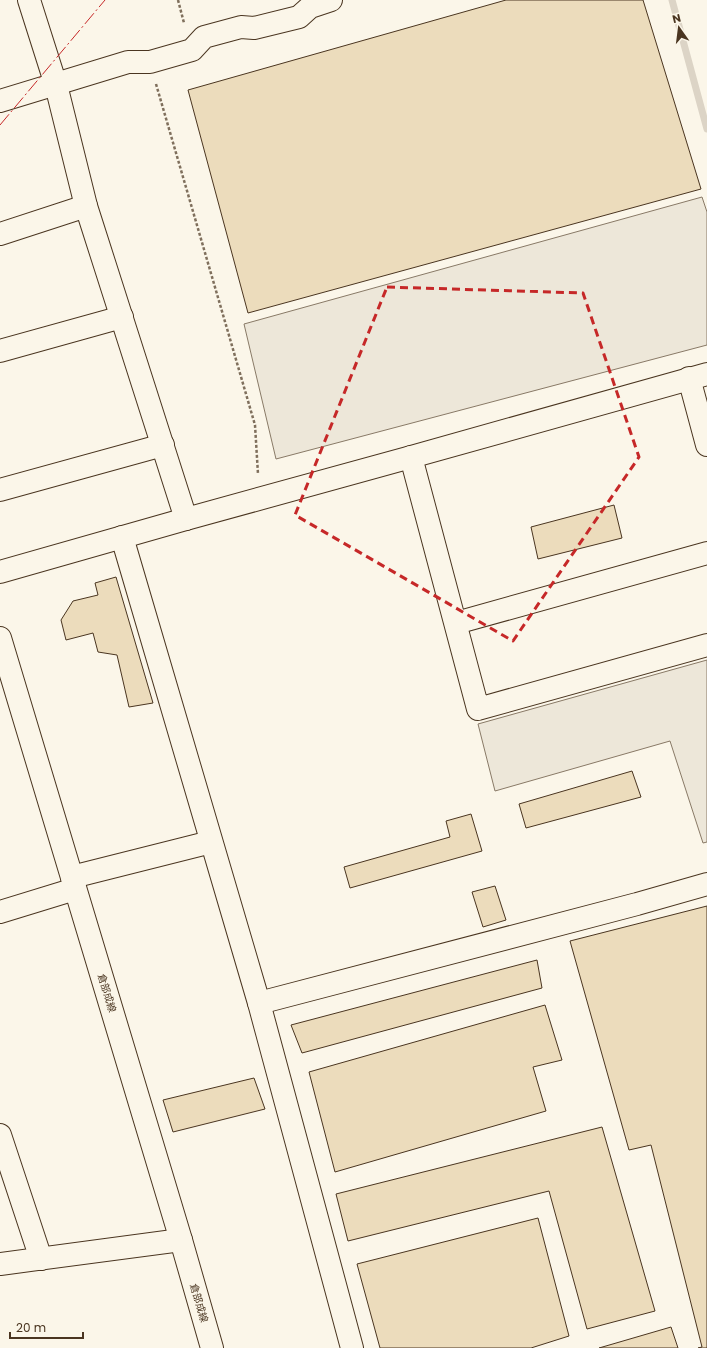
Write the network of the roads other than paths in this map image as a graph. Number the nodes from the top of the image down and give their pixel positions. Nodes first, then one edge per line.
1 (29, 0) edge
2 (331, 0) edge
3 (56, 85) junction
4 (0, 101) edge
5 (86, 206) junction
6 (0, 234) edge
7 (122, 317) junction
8 (0, 351) edge
9 (698, 376) edge
10 (163, 445) junction
11 (707, 445) edge
12 (411, 457) junction
13 (0, 490) edge
14 (186, 519) junction
15 (122, 537) junction
16 (707, 553) edge
17 (0, 572) edge
18 (456, 623) junction
19 (0, 638) edge
20 (707, 644) edge
21 (211, 842) junction
22 (74, 883) junction
23 (707, 884) edge
24 (0, 912) edge
25 (259, 1004) junction
26 (0, 1135) edge
27 (181, 1240) junction
28 (40, 1259) junction
29 (0, 1264) edge
30 (212, 1348) edge
31 (352, 1348) edge

1 - 3 street
2 - 3 street
3 - 4 street
3 - 5 street
5 - 6 street
5 - 7 street
7 - 8 street
7 - 10 street
9 - 11 street
9 - 12 street
10 - 13 street
10 - 14 street
12 - 14 street
12 - 18 street
14 - 15 street
15 - 17 street
15 - 21 street
16 - 18 street
18 - 20 street
19 - 22 street, 倉部成線
21 - 22 street
21 - 25 street
22 - 24 street
22 - 27 street, 倉部成線
23 - 25 street
25 - 31 street
26 - 28 street
27 - 28 street
27 - 30 street, 倉部成線
28 - 29 street

